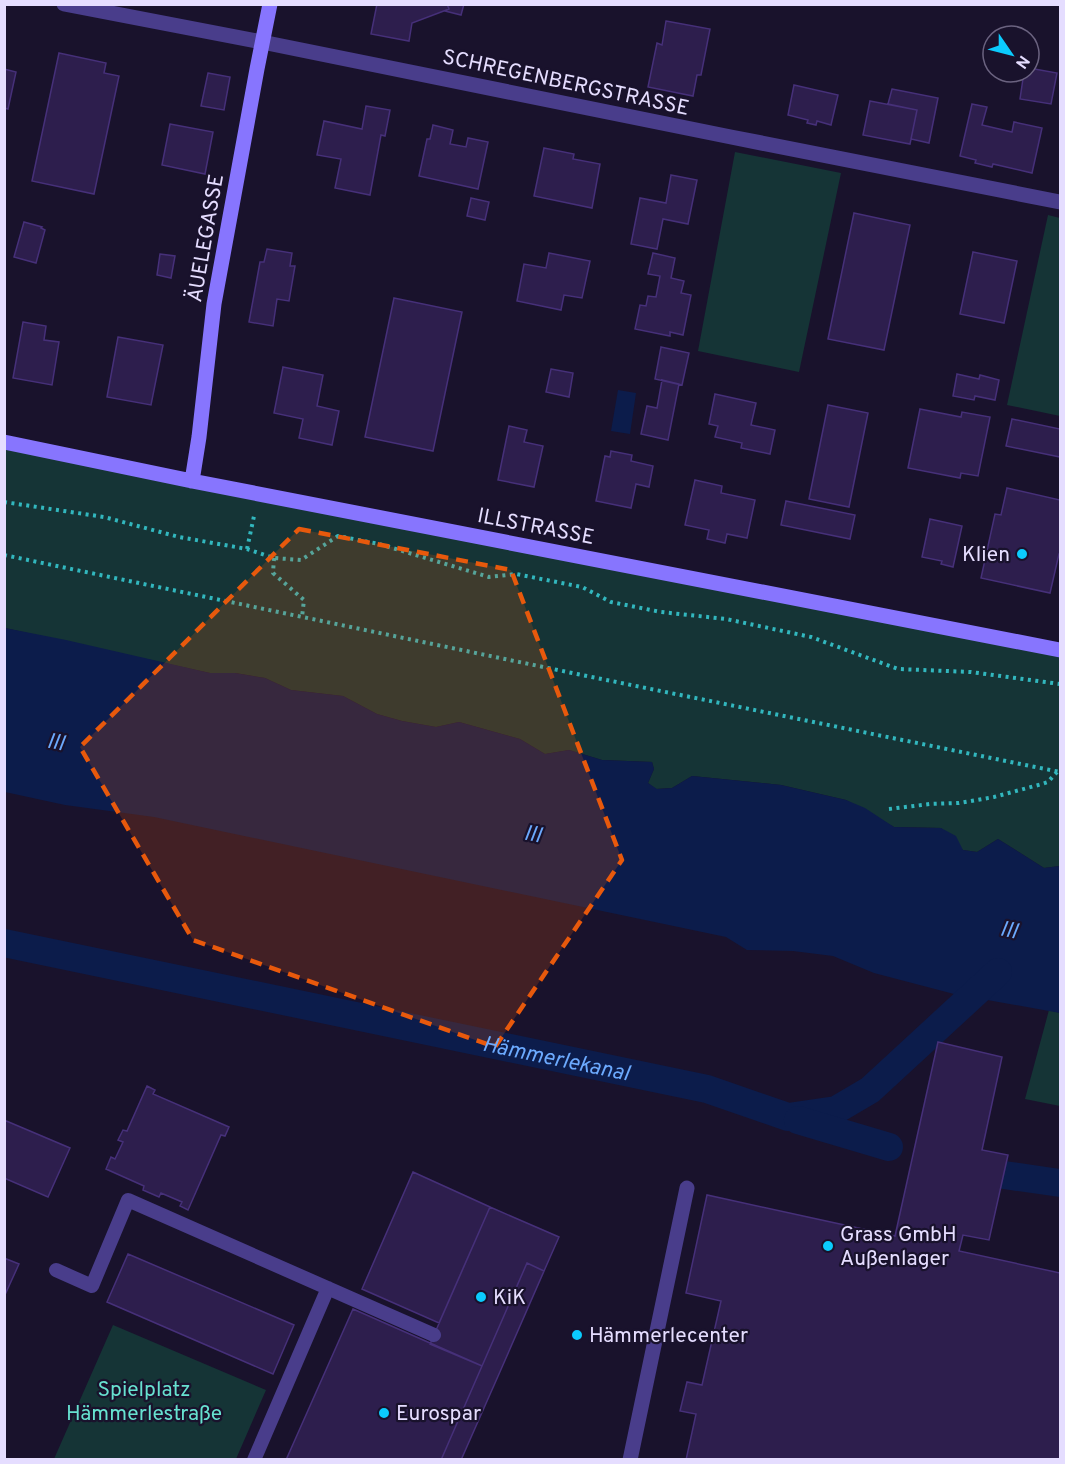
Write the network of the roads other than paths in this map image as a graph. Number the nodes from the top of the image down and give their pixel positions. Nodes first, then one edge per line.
1 (63, 4) edge
2 (270, 4) edge
3 (262, 42) junction
4 (1060, 202) edge
5 (4, 442) edge
6 (192, 481) junction
7 (1060, 650) edge
8 (687, 1188) dead end
9 (56, 1270) dead end
10 (328, 1288) junction
11 (434, 1335) dead end
12 (254, 1460) edge
13 (630, 1460) edge

1 - 3 street, SCHREGENBERGSTRASSE
2 - 3 main road, ÄUELEGASSE
3 - 4 street, SCHREGENBERGSTRASSE
3 - 6 main road, ÄUELEGASSE
5 - 6 main road, ILLSTRASSE
6 - 7 main road, ILLSTRASSE
8 - 13 street
9 - 10 lane
10 - 11 lane
10 - 12 lane

